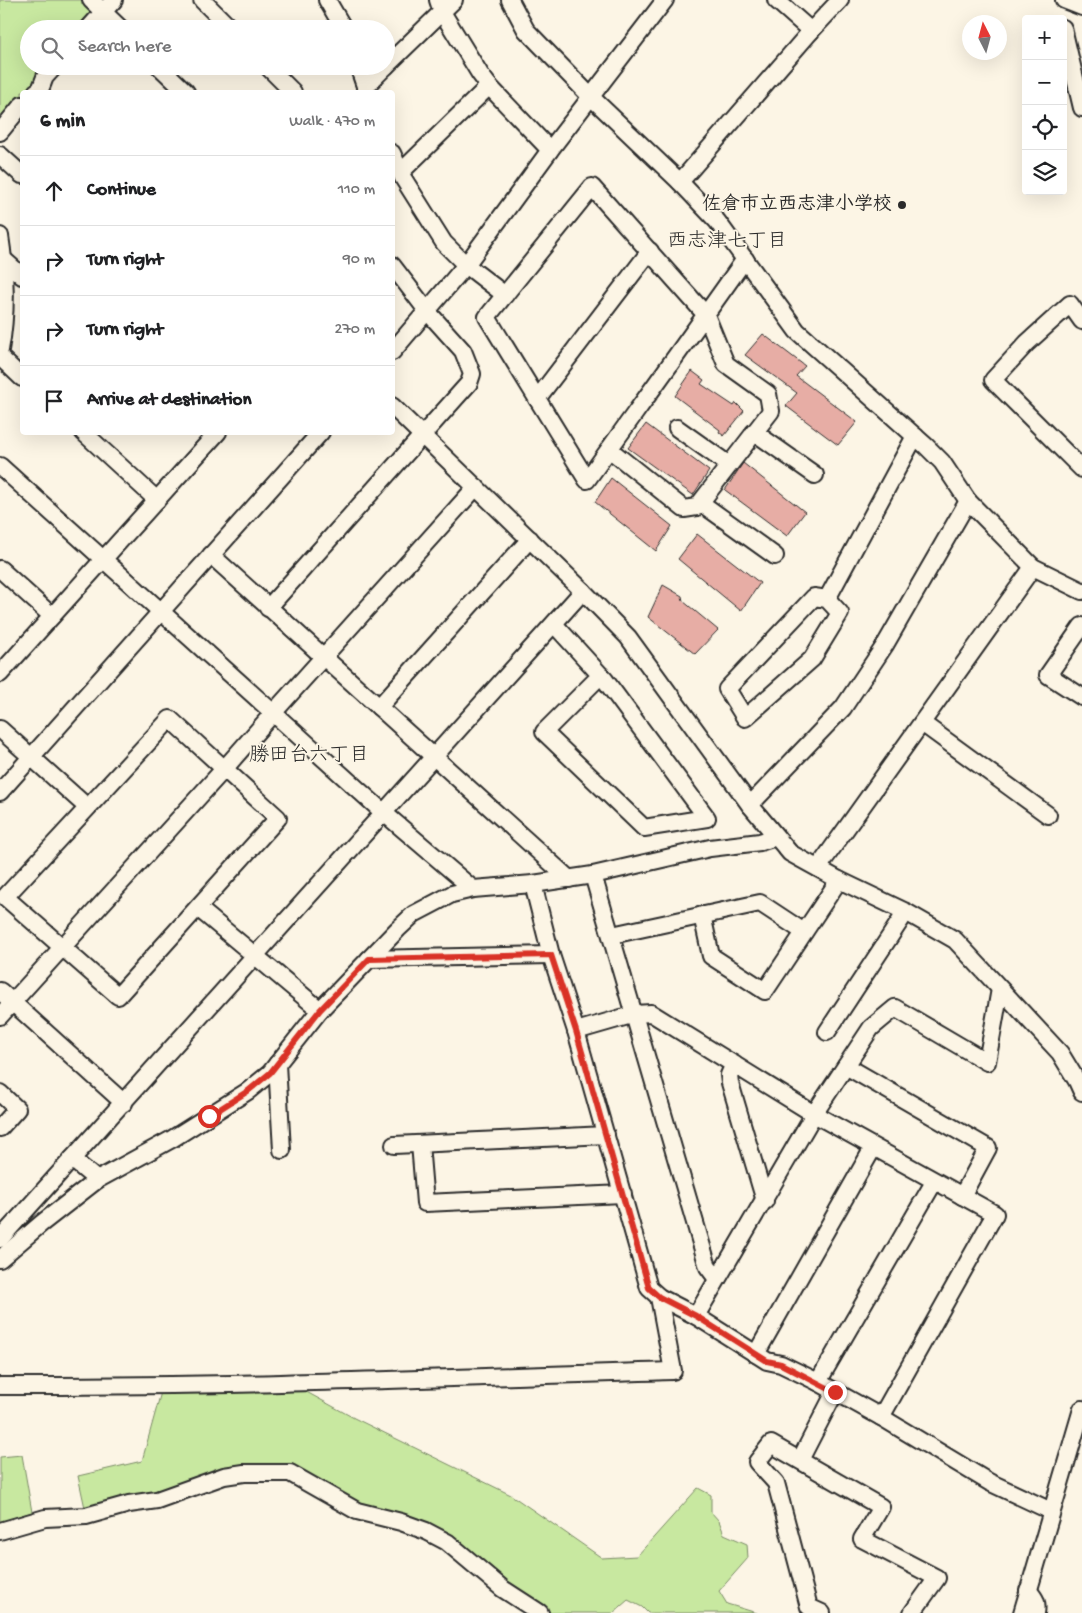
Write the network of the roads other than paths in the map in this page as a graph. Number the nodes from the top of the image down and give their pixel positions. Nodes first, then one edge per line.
1 (91, 0) edge
2 (202, 0) edge
3 (454, 0) edge
4 (510, 0) edge
5 (665, 0) edge
6 (776, 0) edge
7 (840, 0) edge
8 (1057, 0) edge
9 (1064, 0) edge
10 (329, 1) edge
11 (109, 6) edge
12 (440, 6) edge
13 (1082, 7) edge
14 (1060, 15) edge
15 (96, 20) edge
16 (116, 20) edge
17 (221, 20) edge
18 (339, 20) edge
19 (811, 31) junction
20 (1067, 45) edge
21 (395, 56) edge
22 (47, 75) edge
23 (168, 75) edge
24 (276, 75) edge
25 (361, 75) edge
26 (378, 75) edge
27 (489, 86) junction
28 (43, 90) edge
29 (184, 90) edge
30 (291, 90) edge
31 (366, 90) edge
32 (591, 98) junction
33 (20, 107) edge
34 (1082, 108) edge
35 (0, 132) edge
36 (550, 150) junction
37 (0, 155) edge
38 (395, 159) edge
39 (401, 172) junction
40 (20, 173) edge
41 (680, 182) junction
42 (0, 236) edge
43 (650, 251) junction
44 (3, 259) junction
45 (745, 259) junction
46 (466, 265) junction
47 (395, 269) edge
48 (20, 274) edge
49 (505, 295) junction
50 (428, 312) junction
51 (706, 314) junction
52 (1082, 321) edge
53 (395, 349) edge
54 (0, 350) edge
55 (0, 358) edge
56 (20, 376) edge
57 (537, 399) junction
58 (395, 409) edge
59 (677, 428) dead end
60 (754, 432) junction
61 (86, 435) edge
62 (318, 435) edge
63 (423, 435) junction
64 (209, 436) edge
65 (915, 436) junction
66 (609, 449) junction
67 (730, 465) junction
68 (0, 466) edge
69 (1082, 469) edge
70 (814, 475) dead end
71 (476, 487) junction
72 (157, 500) junction
73 (968, 501) junction
74 (701, 503) junction
75 (530, 539) junction
76 (211, 555) junction
77 (775, 556) dead end
78 (104, 560) junction
79 (1033, 567) junction
80 (0, 569) edge
81 (583, 591) junction
82 (1082, 591) edge
83 (827, 599) junction
84 (268, 608) junction
85 (162, 611) junction
86 (52, 616) junction
87 (554, 624) junction
88 (1082, 626) edge
89 (323, 658) junction
90 (1, 671) edge
91 (601, 675) junction
92 (1082, 697) edge
93 (379, 707) junction
94 (274, 712) junction
95 (922, 723) junction
96 (0, 729) edge
97 (32, 757) junction
98 (435, 757) junction
99 (225, 768) junction
100 (0, 792) edge
101 (750, 805) junction
102 (87, 807) junction
103 (384, 813) junction
104 (1048, 815) dead end
105 (776, 838) junction
106 (818, 868) junction
107 (593, 875) junction
108 (568, 879) junction
109 (839, 880) junction
110 (533, 884) junction
111 (473, 889) junction
112 (198, 908) junction
113 (906, 912) junction
114 (702, 915) junction
115 (804, 932) junction
116 (612, 936) junction
117 (63, 948) junction
118 (551, 955) junction
119 (256, 956) junction
120 (369, 959) junction
121 (1000, 989) junction
122 (6, 997) edge
123 (320, 1010) junction
124 (635, 1014) junction
125 (0, 1016) edge
126 (576, 1031) junction
127 (827, 1032) dead end
128 (277, 1064) junction
129 (734, 1064) junction
130 (846, 1066) junction
131 (0, 1092) edge
132 (1082, 1092) edge
133 (124, 1103) junction
134 (814, 1114) junction
135 (0, 1128) edge
136 (606, 1135) junction
137 (420, 1144) junction
138 (394, 1145) dead end
139 (873, 1148) junction
140 (282, 1150) dead end
141 (72, 1159) junction
142 (97, 1180) junction
143 (934, 1182) junction
144 (623, 1194) junction
145 (962, 1196) junction
146 (765, 1200) junction
147 (0, 1239) edge
148 (0, 1259) edge
149 (718, 1279) junction
150 (659, 1297) junction
151 (696, 1316) junction
152 (756, 1354) junction
153 (818, 1382) junction
154 (0, 1386) edge
155 (835, 1392) junction
156 (1082, 1409) edge
157 (881, 1417) junction
158 (800, 1460) junction
159 (1051, 1511) junction
160 (0, 1531) edge
161 (1028, 1590) junction
162 (540, 1613) edge
163 (822, 1613) edge
164 (912, 1613) edge
165 (1022, 1613) edge
166 (1036, 1613) edge

1 - 11 street
2 - 17 street
3 - 12 street
4 - 32 street
5 - 32 street
6 - 19 street
7 - 19 street
8 - 14 street
9 - 13 street
10 - 18 street
11 - 15 street
11 - 16 street
12 - 21 street
12 - 27 street
19 - 41 street
20 - 34 street
22 - 28 street
23 - 29 street
24 - 30 street
25 - 31 street
26 - 31 street
27 - 36 street
27 - 39 street
32 - 36 street
32 - 41 street
33 - 35 street
36 - 46 street
37 - 40 street
38 - 39 street
39 - 46 street
41 - 45 street
42 - 44 street
43 - 49 street
43 - 51 street
43 - 57 street
44 - 48 street
44 - 54 street
45 - 51 street
45 - 65 street
46 - 49 street
46 - 50 street
47 - 50 street
49 - 57 street
50 - 53 street
50 - 63 street
51 - 60 street
51 - 66 street
52 - 69 street
55 - 56 street
57 - 66 street
58 - 63 street
59 - 67 street
60 - 67 street
60 - 70 street
61 - 72 street
62 - 76 street
63 - 71 street
63 - 84 street
64 - 72 street
65 - 73 street
65 - 83 street
66 - 74 street
67 - 74 street
68 - 78 street
71 - 75 street
71 - 89 street
72 - 78 street
73 - 79 street
73 - 101 street
74 - 77 street
75 - 81 street
75 - 93 street
76 - 84 street
76 - 85 street
78 - 85 street
78 - 86 street
79 - 82 street
79 - 95 street
80 - 86 street
81 - 87 street
81 - 101 street
83 - 83 street
84 - 89 street
85 - 94 street
85 - 97 street
86 - 90 street
87 - 91 street
87 - 98 street
88 - 92 street
89 - 93 street
89 - 94 street
91 - 91 street
93 - 98 street
94 - 99 street
94 - 103 street
95 - 104 street
95 - 106 street
96 - 97 street
97 - 100 street
97 - 102 street
98 - 103 street
98 - 108 street
99 - 102 street
99 - 112 street
99 - 117 street
101 - 105 street
102 - 117 street
103 - 111 street
103 - 119 street
105 - 106 street
105 - 107 street
106 - 109 street
107 - 108 street
107 - 116 street
108 - 110 street
109 - 113 street
109 - 115 street
110 - 111 street
110 - 118 street
111 - 120 street
112 - 117 street
112 - 119 street
113 - 121 street
113 - 127 street
114 - 115 street
114 - 115 street
114 - 116 street
116 - 124 street
117 - 122 street
118 - 120 street
118 - 126 street
119 - 123 street
119 - 133 street
120 - 123 street
121 - 130 street
121 - 132 street
122 - 125 street
122 - 133 street
123 - 128 street
124 - 126 street
124 - 129 street
124 - 149 street
126 - 136 street
128 - 140 street
128 - 142 street
129 - 134 street
129 - 146 street
130 - 134 street
130 - 145 street
131 - 135 street
133 - 141 street
134 - 139 street
134 - 146 street
136 - 137 street
136 - 144 street
137 - 138 street
137 - 144 street
139 - 143 street
139 - 152 street
141 - 142 street
141 - 147 street
142 - 148 street
143 - 145 street
143 - 153 street
144 - 150 street
145 - 157 street
146 - 149 street
149 - 151 street
150 - 151 street
150 - 154 street
151 - 152 street
152 - 153 street
153 - 155 street
155 - 157 street
155 - 158 street
156 - 159 street
157 - 159 street
158 - 163 street
158 - 164 street
159 - 161 street
160 - 162 street
161 - 165 street
161 - 166 street

